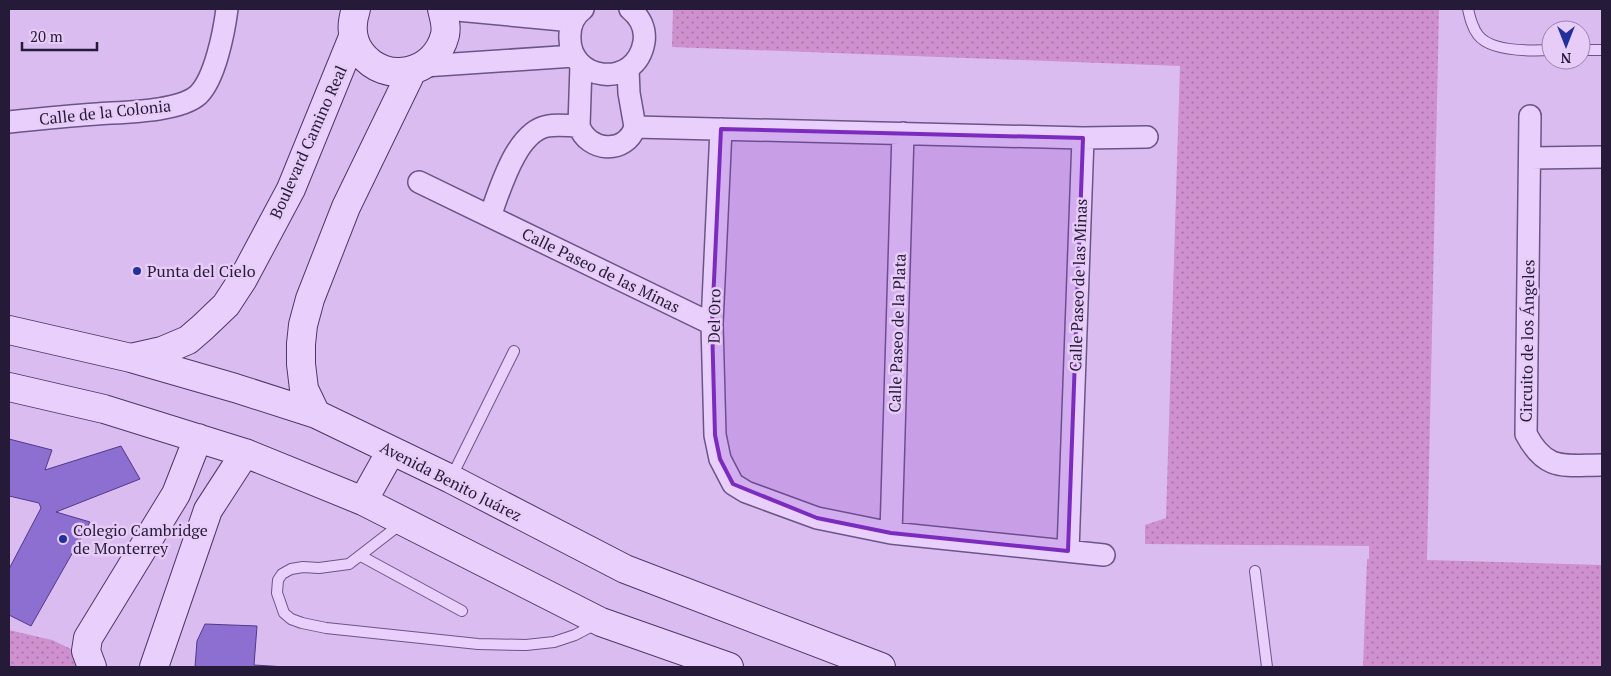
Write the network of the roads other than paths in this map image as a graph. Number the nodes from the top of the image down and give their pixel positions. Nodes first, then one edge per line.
1 (227, 9) edge
2 (356, 9) edge
3 (444, 9) edge
4 (630, 9) edge
5 (1468, 9) edge
6 (578, 15) edge
7 (354, 37) junction
8 (1541, 50) edge
9 (577, 60) junction
10 (418, 68) junction
11 (628, 69) junction
12 (1530, 116) dead end
13 (9, 122) edge
14 (579, 126) junction
15 (635, 127) junction
16 (721, 129) junction
17 (903, 133) junction
18 (1147, 137) dead end
19 (1083, 138) junction
20 (1602, 157) edge
21 (1530, 158) junction
22 (419, 182) dead end
23 (490, 216) junction
24 (712, 324) junction
25 (9, 330) edge
26 (514, 351) dead end
27 (131, 358) junction
28 (9, 387) edge
29 (316, 414) junction
30 (198, 438) junction
31 (391, 451) junction
32 (245, 452) junction
33 (1602, 465) edge
34 (451, 479) junction
35 (363, 501) junction
36 (404, 521) junction
37 (891, 533) junction
38 (1068, 551) junction
39 (1104, 555) dead end
40 (361, 556) junction
41 (1255, 571) dead end
42 (462, 611) dead end
43 (601, 622) junction
44 (92, 667) edge
45 (154, 667) edge
46 (729, 667) edge
47 (881, 667) edge
48 (1267, 667) edge

1 - 13 street, Calle de la Colonia
2 - 7 main road
3 - 6 street
3 - 10 main road
4 - 11 street
5 - 8 lane
6 - 9 street
7 - 10 main road
7 - 27 main road, Boulevard Camino Real
9 - 10 street
9 - 11 street
9 - 14 street
10 - 29 main road
11 - 15 street
12 - 21 street, Circuito de los Ángeles
14 - 15 street
14 - 23 street
15 - 16 street
16 - 17 street
16 - 24 street, Del Oro
17 - 19 street
17 - 37 street, Calle Paseo de la Plata
18 - 19 street
19 - 38 street, Calle Paseo de las Minas
20 - 21 street
21 - 33 street, Circuito de los Ángeles
22 - 23 street, Calle Paseo de las Minas
23 - 24 street, Calle Paseo de las Minas
24 - 37 street, Del Oro
25 - 27 main road, Avenida Benito Juárez
26 - 34 lane
27 - 29 main road, Avenida Benito Juárez
28 - 30 main road
29 - 31 main road, Avenida Benito Juárez
30 - 32 main road
30 - 44 main road
31 - 34 main road, Avenida Benito Juárez
31 - 35 main road
32 - 35 main road
32 - 45 main road
34 - 47 main road, Avenida Benito Juárez
35 - 36 main road
36 - 40 lane
36 - 43 main road
37 - 38 street
38 - 39 street
40 - 42 lane
40 - 43 lane
41 - 48 lane
43 - 46 main road

